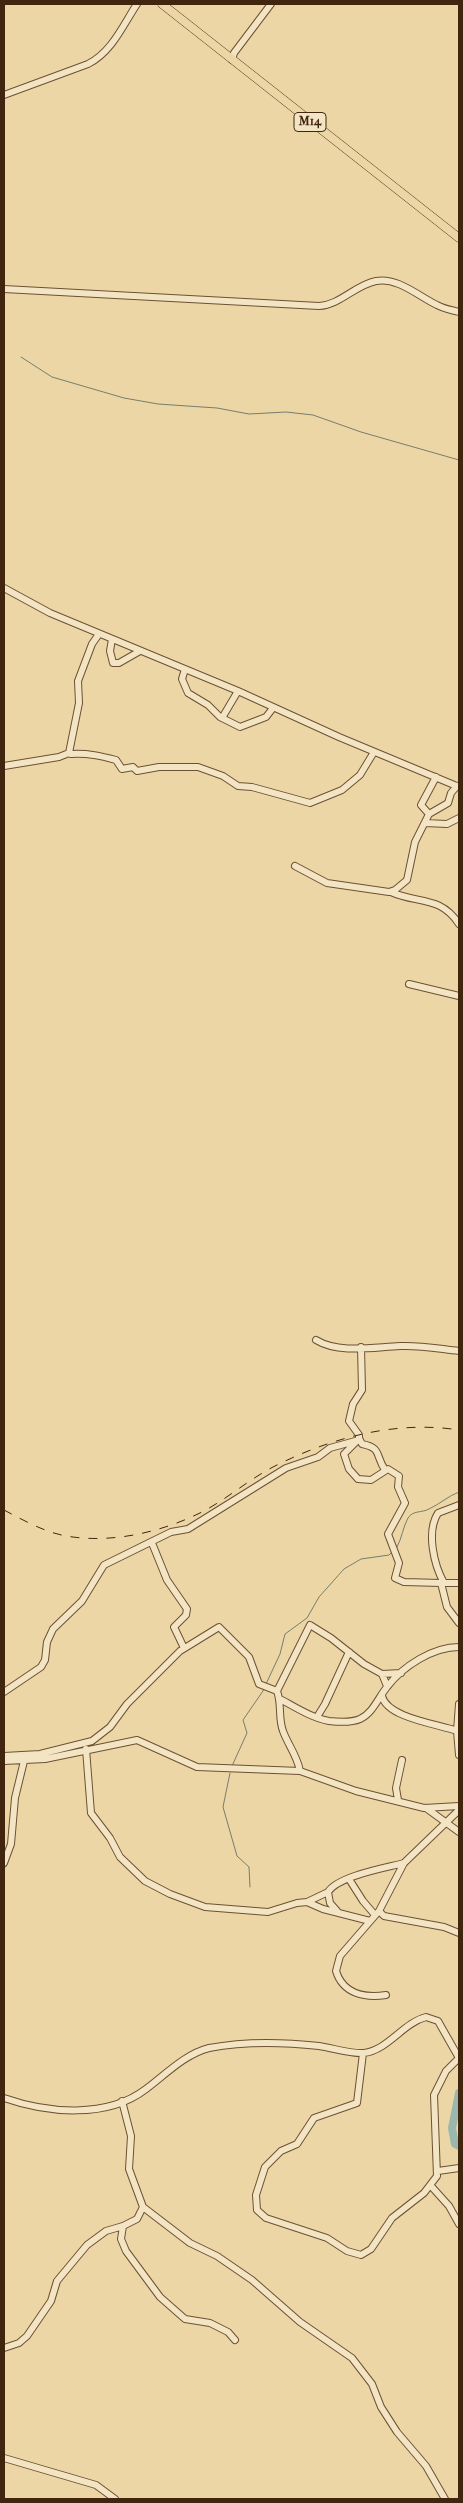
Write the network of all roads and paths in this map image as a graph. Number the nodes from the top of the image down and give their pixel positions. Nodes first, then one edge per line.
1 (137, 4) edge
2 (162, 4) edge
3 (271, 4) edge
4 (232, 60) junction
5 (4, 95) edge
6 (459, 238) edge
7 (4, 289) edge
8 (459, 312) edge
9 (4, 588) edge
10 (100, 634) junction
11 (112, 639) junction
12 (140, 651) junction
13 (185, 669) junction
14 (238, 691) junction
15 (273, 708) junction
16 (222, 718) junction
17 (374, 752) junction
18 (71, 754) dead end
19 (4, 766) edge
20 (436, 777) junction
21 (458, 787) edge
22 (429, 814) junction
23 (459, 818) edge
24 (424, 823) junction
25 (295, 866) dead end
26 (391, 892) junction
27 (459, 924) edge
28 (409, 984) dead end
29 (459, 996) edge
30 (316, 1340) dead end
31 (361, 1347) junction
32 (459, 1351) edge
33 (358, 1440) junction
34 (385, 1470) junction
35 (459, 1505) edge
36 (152, 1543) junction
37 (442, 1583) junction
38 (459, 1583) edge
39 (459, 1620) edge
40 (459, 1647) edge
41 (184, 1648) junction
42 (349, 1652) junction
43 (401, 1673) junction
44 (382, 1674) junction
45 (387, 1686) junction
46 (4, 1692) edge
47 (277, 1692) junction
48 (382, 1696) junction
49 (280, 1699) junction
50 (459, 1704) edge
51 (317, 1717) junction
52 (457, 1731) junction
53 (86, 1749) junction
54 (459, 1755) edge
55 (4, 1756) edge
56 (402, 1760) dead end
57 (4, 1761) edge
58 (24, 1761) junction
59 (300, 1771) junction
60 (398, 1800) junction
61 (424, 1808) junction
62 (459, 1808) edge
63 (448, 1823) junction
64 (459, 1832) edge
65 (4, 1863) edge
66 (404, 1864) junction
67 (349, 1879) junction
68 (328, 1892) junction
69 (306, 1902) junction
70 (337, 1911) junction
71 (377, 1913) junction
72 (370, 1921) junction
73 (459, 1933) edge
74 (386, 1995) dead end
75 (362, 2053) junction
76 (459, 2058) edge
77 (4, 2098) edge
78 (122, 2101) junction
79 (459, 2168) edge
80 (438, 2171) junction
81 (431, 2186) junction
82 (143, 2207) junction
83 (459, 2224) edge
84 (123, 2226) junction
85 (235, 2340) dead end
86 (4, 2348) edge
87 (4, 2458) edge
88 (115, 2499) edge
89 (445, 2499) edge

1 - 5 street
2 - 4 main road, M14
3 - 4 street
4 - 6 main road, M14
7 - 8 street
9 - 10 street
10 - 11 street
10 - 19 street
11 - 12 street
11 - 12 street
12 - 13 street
13 - 14 street
13 - 16 street
14 - 15 street
14 - 16 street
15 - 16 street
15 - 17 street
17 - 18 street
17 - 20 street
20 - 21 street
20 - 22 street
21 - 22 street
22 - 24 street
23 - 24 street
24 - 26 street
25 - 26 street
26 - 27 street
28 - 29 street
30 - 31 street
31 - 32 street
31 - 33 street
33 - 34 street
33 - 34 street
33 - 36 street
34 - 37 street
35 - 37 street
36 - 41 street
36 - 46 street
37 - 38 street
37 - 39 street
40 - 43 street
41 - 47 street
41 - 55 street
42 - 44 street
42 - 47 street
42 - 51 street
43 - 44 street
43 - 45 street
44 - 45 street
45 - 48 street
47 - 49 street
48 - 51 street
48 - 52 street
49 - 51 street
49 - 59 street
50 - 52 street
52 - 54 street
53 - 58 street
53 - 59 street
53 - 69 street
56 - 60 street
57 - 58 street
58 - 65 street
59 - 60 street
60 - 61 street
61 - 62 street
61 - 63 street
62 - 63 street
63 - 64 street
63 - 66 street
66 - 67 street
66 - 71 street
67 - 68 street
67 - 71 street
68 - 69 street
68 - 70 street
69 - 70 street
70 - 72 street
71 - 72 street
71 - 73 street
72 - 74 street
75 - 76 street
75 - 78 street
75 - 81 street
76 - 80 street
77 - 78 street
78 - 82 street
79 - 80 street
80 - 81 street
81 - 83 street
82 - 84 street
82 - 89 street
84 - 85 street
84 - 86 street
87 - 88 street

